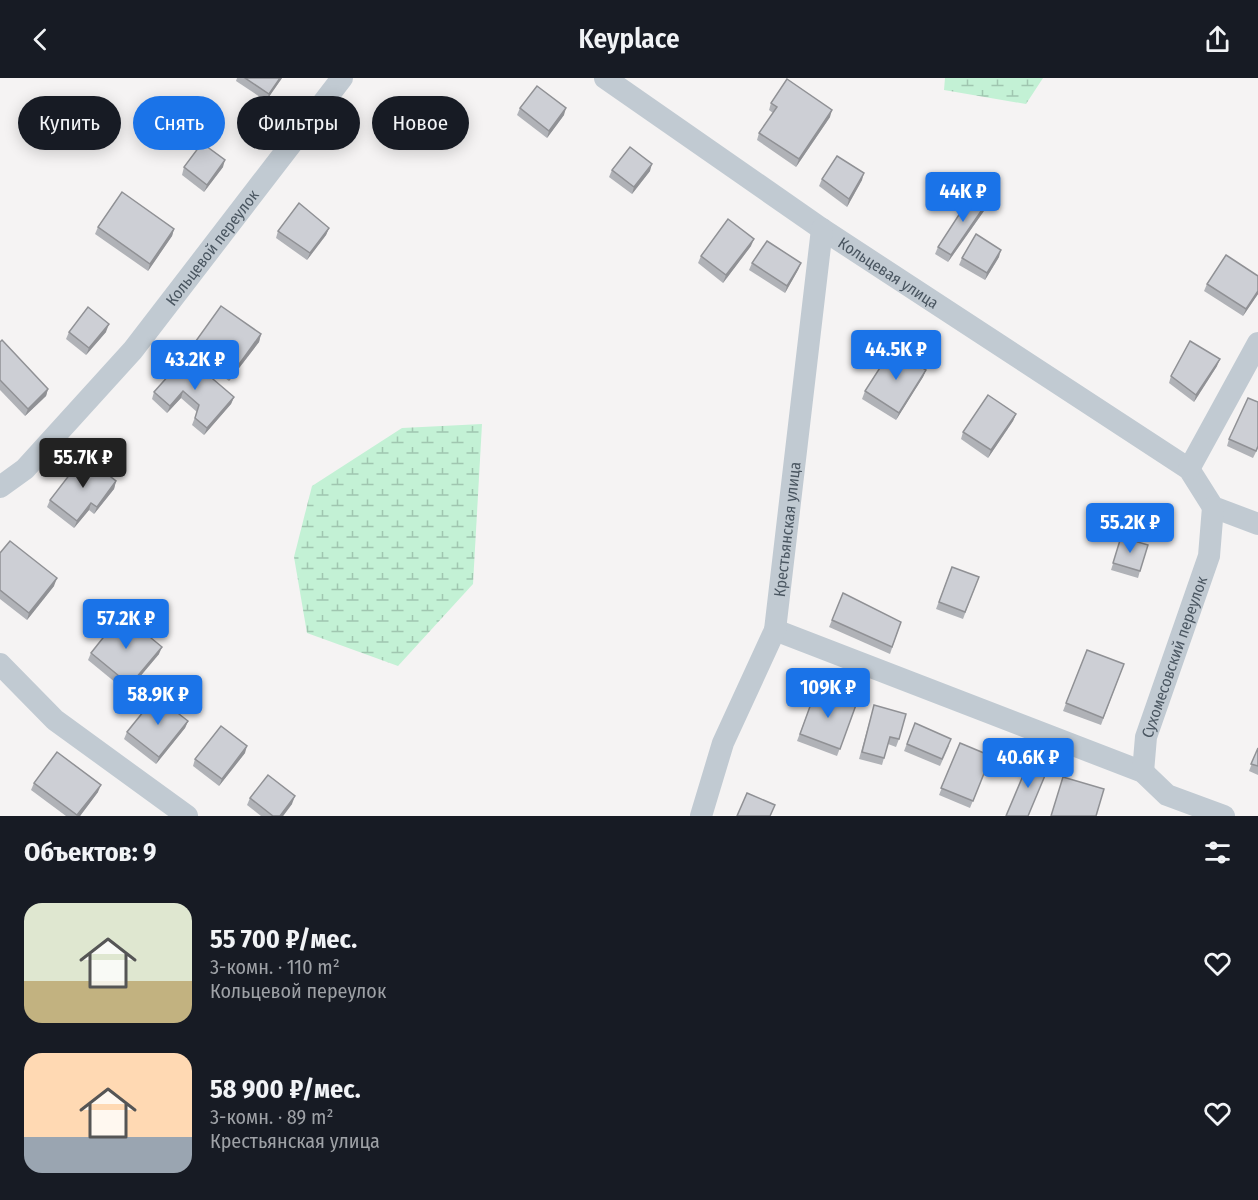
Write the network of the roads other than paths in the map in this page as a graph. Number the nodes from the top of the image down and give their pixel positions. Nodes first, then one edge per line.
1 (342, 78) edge
2 (605, 78) edge
3 (822, 229) junction
4 (1258, 343) edge
5 (1189, 469) junction
6 (0, 487) edge
7 (1213, 507) junction
8 (1258, 524) edge
9 (775, 630) junction
10 (0, 664) edge
11 (1143, 772) junction
12 (187, 816) edge
13 (701, 816) edge
14 (1224, 816) edge

1 - 6 street, Кольцевой переулок
2 - 3 street, Кольцевая улица
3 - 5 street, Кольцевая улица
3 - 9 street, Крестьянская улица
4 - 5 street
5 - 7 street, Кольцевая улица
7 - 8 street
7 - 11 street, Сухомесовский переулок
9 - 11 street
9 - 13 street, Крестьянская улица
10 - 12 street
11 - 14 street

